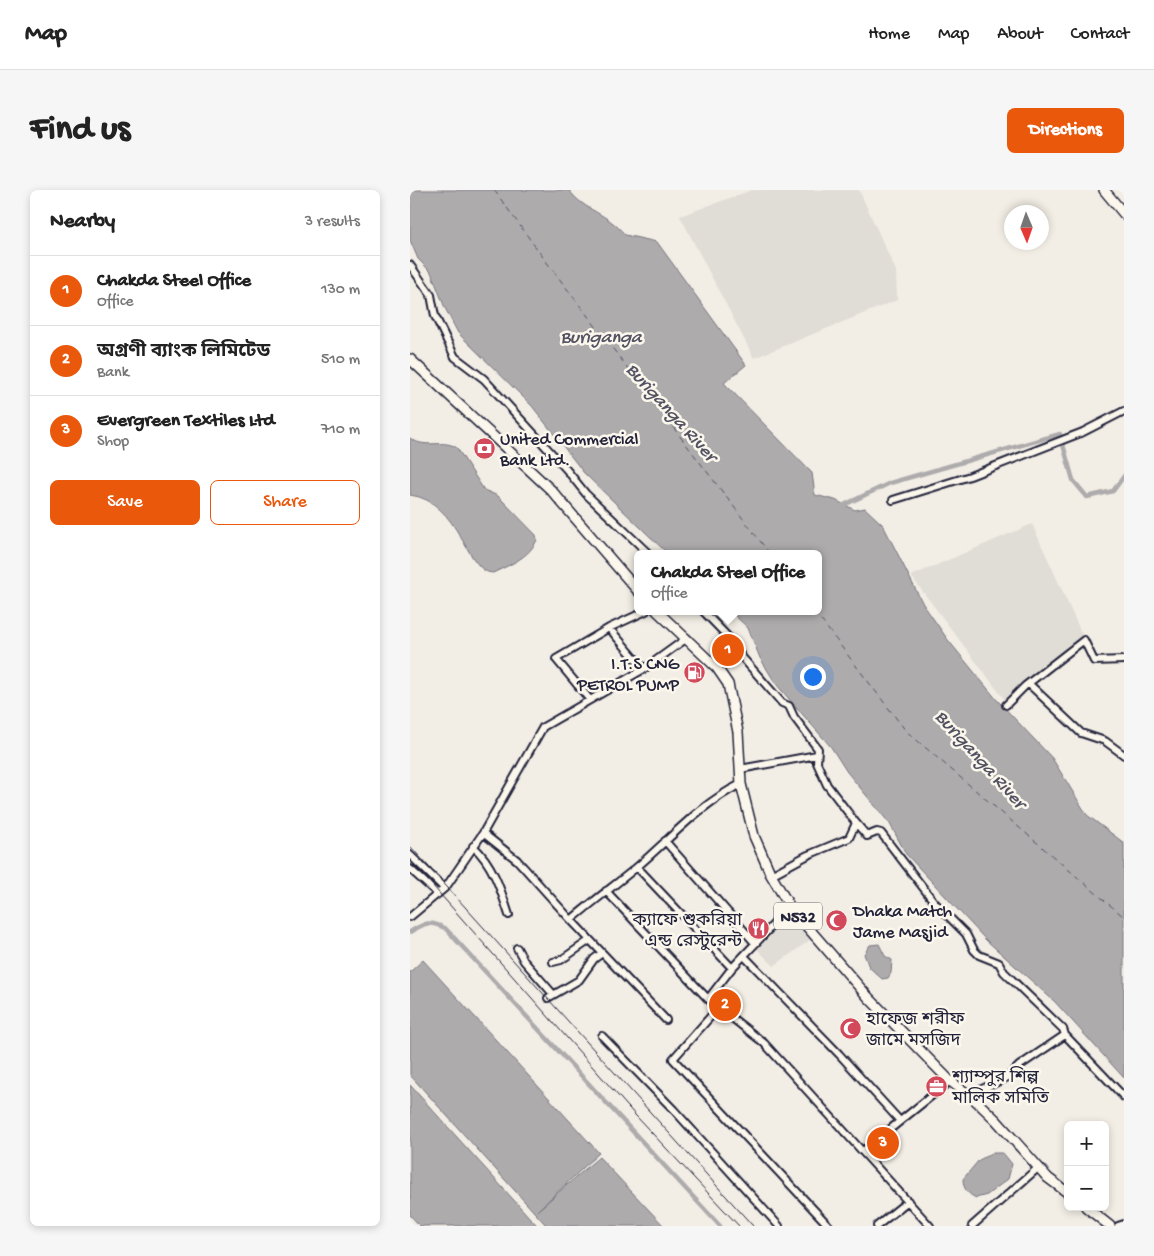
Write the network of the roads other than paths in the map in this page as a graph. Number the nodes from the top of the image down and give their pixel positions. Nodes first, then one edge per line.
1 (1104, 190) edge
2 (1124, 214) edge
3 (410, 265) edge
4 (411, 361) edge
5 (1124, 411) edge
6 (893, 500) dead end
7 (645, 550) edge
8 (634, 586) edge
9 (637, 615) edge
10 (661, 615) edge
11 (707, 615) edge
12 (609, 628) junction
13 (687, 638) junction
14 (1124, 660) edge
15 (644, 669) junction
16 (1029, 684) junction
17 (590, 700) junction
18 (1006, 705) dead end
19 (818, 755) junction
20 (1124, 755) edge
21 (740, 769) junction
22 (742, 784) junction
23 (856, 823) junction
24 (483, 833) junction
25 (665, 841) junction
26 (473, 846) junction
27 (410, 855) edge
28 (637, 867) junction
29 (410, 869) edge
30 (771, 875) junction
31 (444, 888) junction
32 (606, 892) junction
33 (438, 894) junction
34 (790, 907) junction
35 (509, 915) dead end
36 (410, 917) edge
37 (571, 920) junction
38 (590, 940) junction
39 (755, 943) junction
40 (517, 948) dead end
41 (602, 953) junction
42 (744, 956) junction
43 (553, 962) dead end
44 (732, 968) junction
45 (708, 1000) junction
46 (719, 1007) junction
47 (666, 1020) dead end
48 (602, 1036) dead end
49 (1066, 1036) junction
50 (950, 1081) junction
51 (1124, 1097) edge
52 (973, 1098) junction
53 (900, 1122) junction
54 (863, 1151) junction
55 (1039, 1168) junction
56 (1064, 1190) edge
57 (908, 1201) junction
58 (1091, 1211) edge
59 (1124, 1224) edge
60 (779, 1226) edge
61 (829, 1226) edge
62 (877, 1226) edge
63 (930, 1226) edge
64 (972, 1226) edge
65 (1110, 1226) edge
66 (1118, 1226) edge

1 - 2 highway
3 - 7 street
4 - 8 highway
5 - 6 street
9 - 12 street
10 - 13 highway, N532
11 - 19 street
12 - 15 street
12 - 17 street
13 - 15 street
13 - 21 highway, N532
14 - 16 street
15 - 17 street
16 - 18 street
16 - 20 street
17 - 24 street
19 - 21 street
19 - 23 street
21 - 22 highway, N532
22 - 25 street
22 - 30 highway, N532
23 - 30 street
23 - 49 street
24 - 26 street
24 - 37 street
25 - 28 street
25 - 39 street
26 - 31 street
26 - 35 street
27 - 31 street
28 - 32 street
28 - 44 street
29 - 33 street
30 - 34 highway, N532
31 - 33 street
32 - 37 street
32 - 45 street
33 - 36 street
34 - 39 street
34 - 50 highway, N532
37 - 38 street
38 - 41 street
38 - 43 street
39 - 42 street
40 - 41 street
41 - 47 street
42 - 44 street
42 - 53 street
44 - 45 street
45 - 46 street
46 - 54 street
46 - 61 street
48 - 60 street
49 - 51 street
49 - 52 street
50 - 52 highway, N532
50 - 53 street
52 - 55 highway, N532
53 - 54 street
54 - 57 street
55 - 56 highway, N532
55 - 64 street
57 - 62 street
57 - 63 street
58 - 65 highway
59 - 66 street

